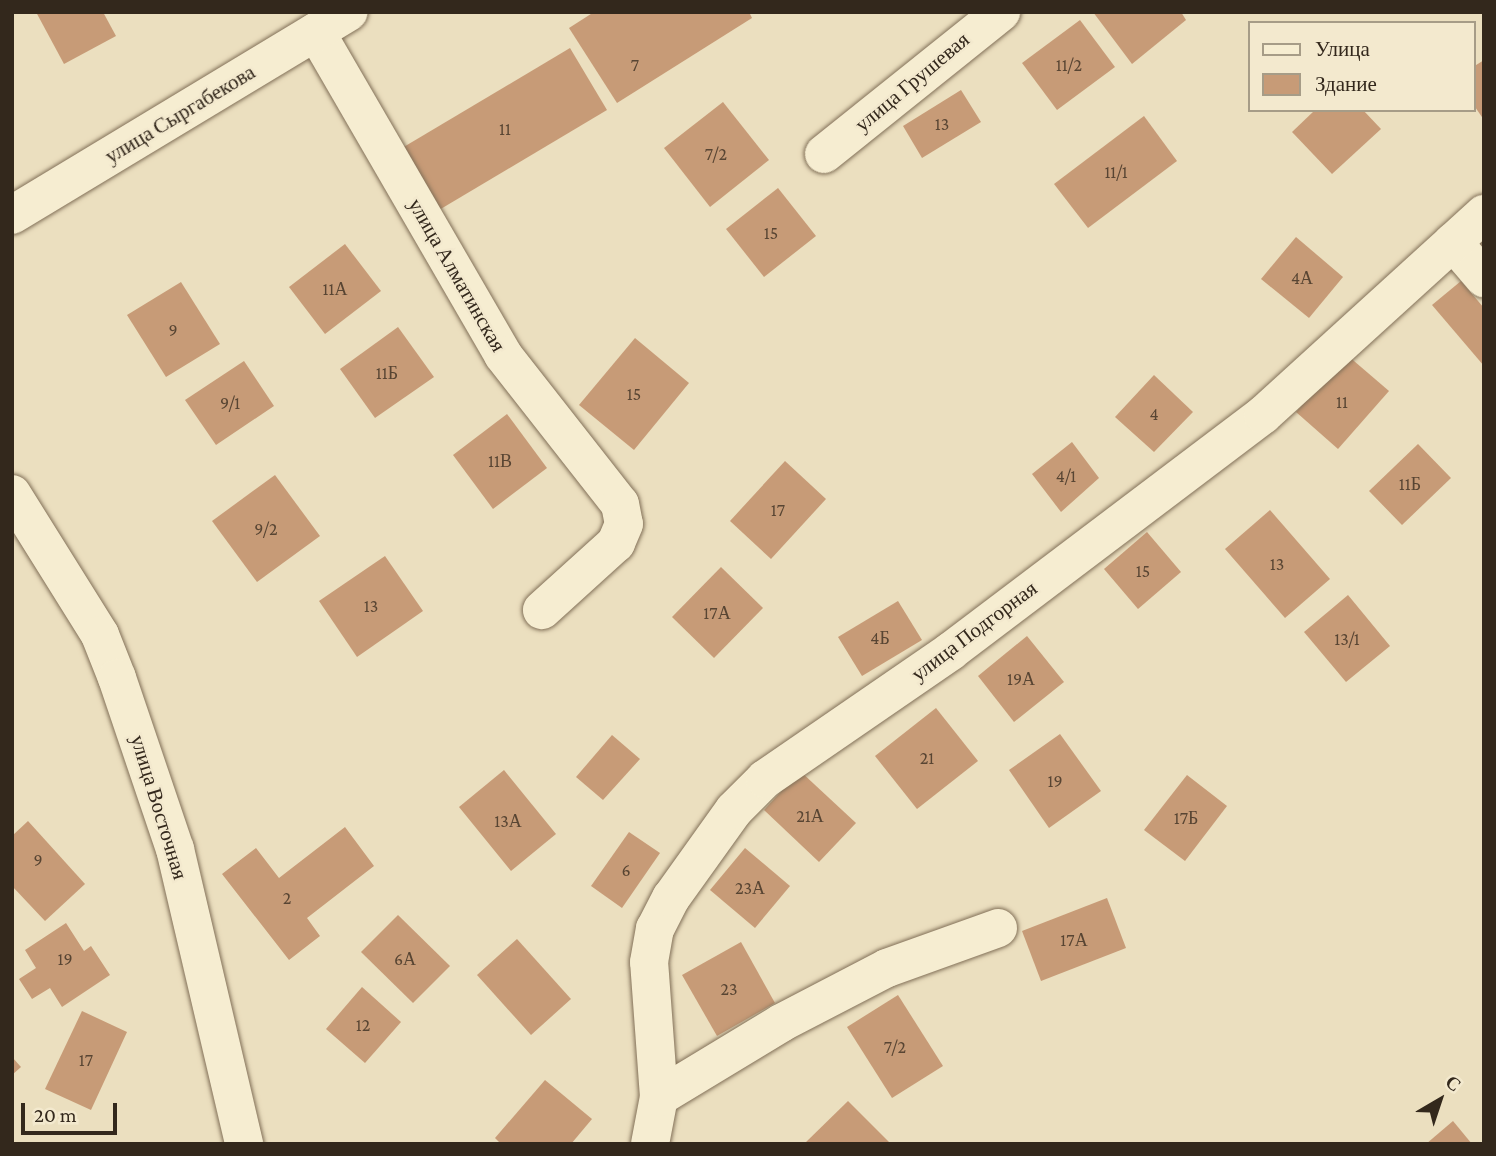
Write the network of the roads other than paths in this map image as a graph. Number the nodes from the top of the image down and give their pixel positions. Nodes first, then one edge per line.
1 (348, 12) edge
2 (982, 17) edge
3 (316, 32) junction
4 (824, 154) dead end
5 (15, 207) edge
6 (1484, 214) edge
7 (1453, 242) junction
8 (1484, 278) edge
9 (12, 494) edge
10 (542, 610) dead end
11 (998, 928) dead end
12 (659, 1097) junction
13 (244, 1144) edge
14 (650, 1144) edge

1 - 3 street, улица Сыргабекова
2 - 4 street, улица Грушевая
3 - 5 street, улица Сыргабекова
3 - 10 street, улица Алматинская
6 - 7 street, улица Подгорная
7 - 8 street
7 - 12 street, улица Подгорная
9 - 13 street, улица Восточная
11 - 12 street
12 - 14 street, улица Подгорная

